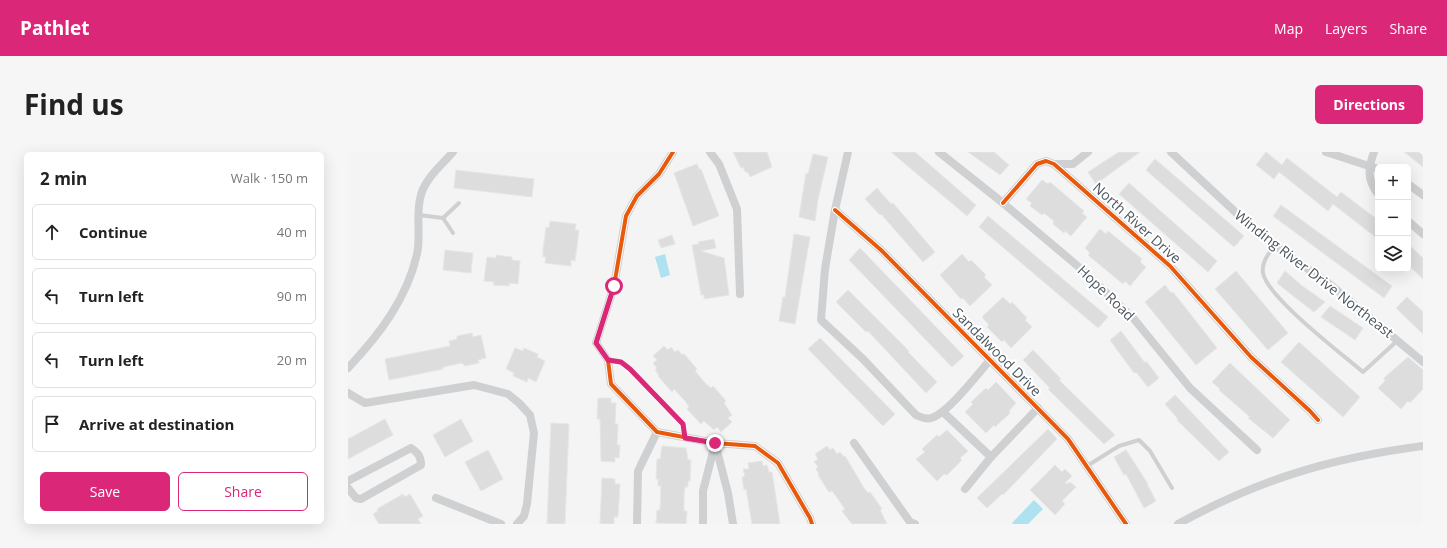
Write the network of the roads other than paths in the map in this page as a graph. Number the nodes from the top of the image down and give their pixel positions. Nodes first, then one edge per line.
1 (453, 152) edge
2 (673, 152) edge
3 (710, 152) edge
4 (848, 152) edge
5 (939, 152) edge
6 (1088, 152) edge
7 (1171, 152) edge
8 (1326, 152) edge
9 (1374, 152) edge
10 (1054, 164) junction
11 (1369, 165) junction
12 (1375, 168) edge
13 (1411, 186) edge
14 (1375, 189) edge
15 (1423, 195) edge
16 (1003, 202) junction
17 (459, 203) dead end
18 (835, 210) junction
19 (419, 215) junction
20 (443, 218) junction
21 (1411, 224) edge
22 (453, 233) dead end
23 (1423, 234) edge
24 (1274, 246) junction
25 (740, 294) dead end
26 (1397, 341) junction
27 (608, 360) junction
28 (990, 360) junction
29 (1423, 362) edge
30 (348, 368) edge
31 (348, 393) edge
32 (1038, 408) junction
33 (943, 412) junction
34 (1318, 420) dead end
35 (657, 432) junction
36 (685, 438) junction
37 (715, 443) junction
38 (854, 443) dead end
39 (1423, 446) edge
40 (1257, 450) dead end
41 (991, 457) junction
42 (1087, 466) junction
43 (348, 481) edge
44 (348, 488) edge
45 (1172, 488) dead end
46 (965, 489) dead end
47 (436, 498) dead end
48 (911, 523) edge
49 (502, 524) edge
50 (517, 524) edge
51 (637, 524) edge
52 (703, 524) edge
53 (733, 524) edge
54 (812, 524) edge
55 (1126, 524) edge
56 (1178, 524) edge

1 - 19 street
2 - 27 street
3 - 25 street
4 - 18 street
5 - 16 street, Hope Road
6 - 10 street
7 - 24 street, Winding River Drive Northeast
8 - 11 street
9 - 11 street
10 - 16 street
10 - 34 street, North River Drive
11 - 12 street
11 - 14 street
13 - 15 street
16 - 40 street, Hope Road
17 - 20 lane
18 - 28 street, Sandalwood Drive
18 - 33 street
19 - 20 lane
19 - 30 street
20 - 22 lane
21 - 23 street
24 - 26 street, Winding River Drive Northeast
24 - 26 lane
26 - 29 street, Winding River Drive Northeast
27 - 35 street
27 - 36 lane
28 - 32 street, Sandalwood Drive
28 - 33 street, Sandalwood Drive
31 - 50 street
32 - 41 street, Sandalwood Drive
32 - 42 street, Sandalwood Drive
33 - 41 street
35 - 36 street
35 - 51 street
36 - 37 street
37 - 52 street
37 - 53 street
37 - 54 street
38 - 48 street
39 - 56 street
41 - 46 street, Sandalwood Drive
42 - 45 lane
42 - 55 street, Sandalwood Drive
43 - 44 street
47 - 49 street

